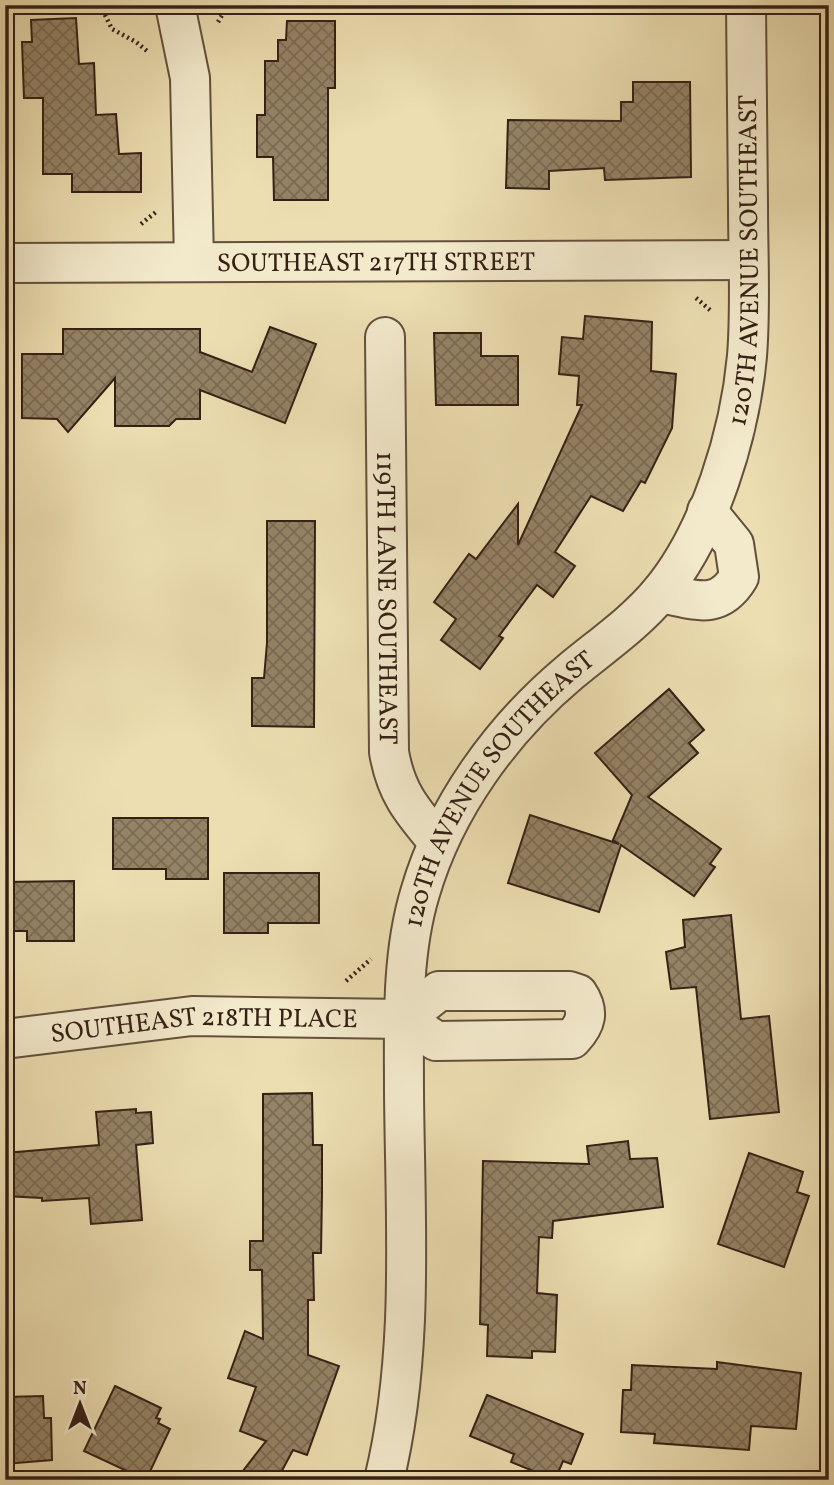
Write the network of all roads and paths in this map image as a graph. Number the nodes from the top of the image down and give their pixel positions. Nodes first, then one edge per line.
1 (100, 5) edge
2 (175, 5) edge
3 (228, 5) edge
4 (746, 5) edge
5 (215, 27) dead end
6 (156, 61) dead end
7 (165, 205) dead end
8 (134, 230) dead end
9 (748, 260) junction
10 (194, 261) junction
11 (5, 263) edge
12 (689, 293) dead end
13 (713, 319) dead end
14 (385, 337) dead end
15 (707, 511) junction
16 (660, 593) junction
17 (438, 842) junction
18 (377, 953) dead end
19 (336, 990) dead end
20 (404, 1019) junction
21 (5, 1039) edge
22 (384, 1480) edge

1 - 6 path
2 - 10 street
3 - 5 path
4 - 9 street, 120TH AVENUE SOUTHEAST
7 - 8 path
9 - 10 street, SOUTHEAST 217TH STREET
9 - 15 street, 120TH AVENUE SOUTHEAST
10 - 11 street, SOUTHEAST 217TH STREET
12 - 13 path
14 - 17 street, 119TH LANE SOUTHEAST
15 - 16 street, 120TH AVENUE SOUTHEAST
15 - 16 street
16 - 17 street, 120TH AVENUE SOUTHEAST
17 - 20 street, 120TH AVENUE SOUTHEAST
18 - 19 path
20 - 21 street, SOUTHEAST 218TH PLACE
20 - 22 street, 120TH AVENUE SOUTHEAST

